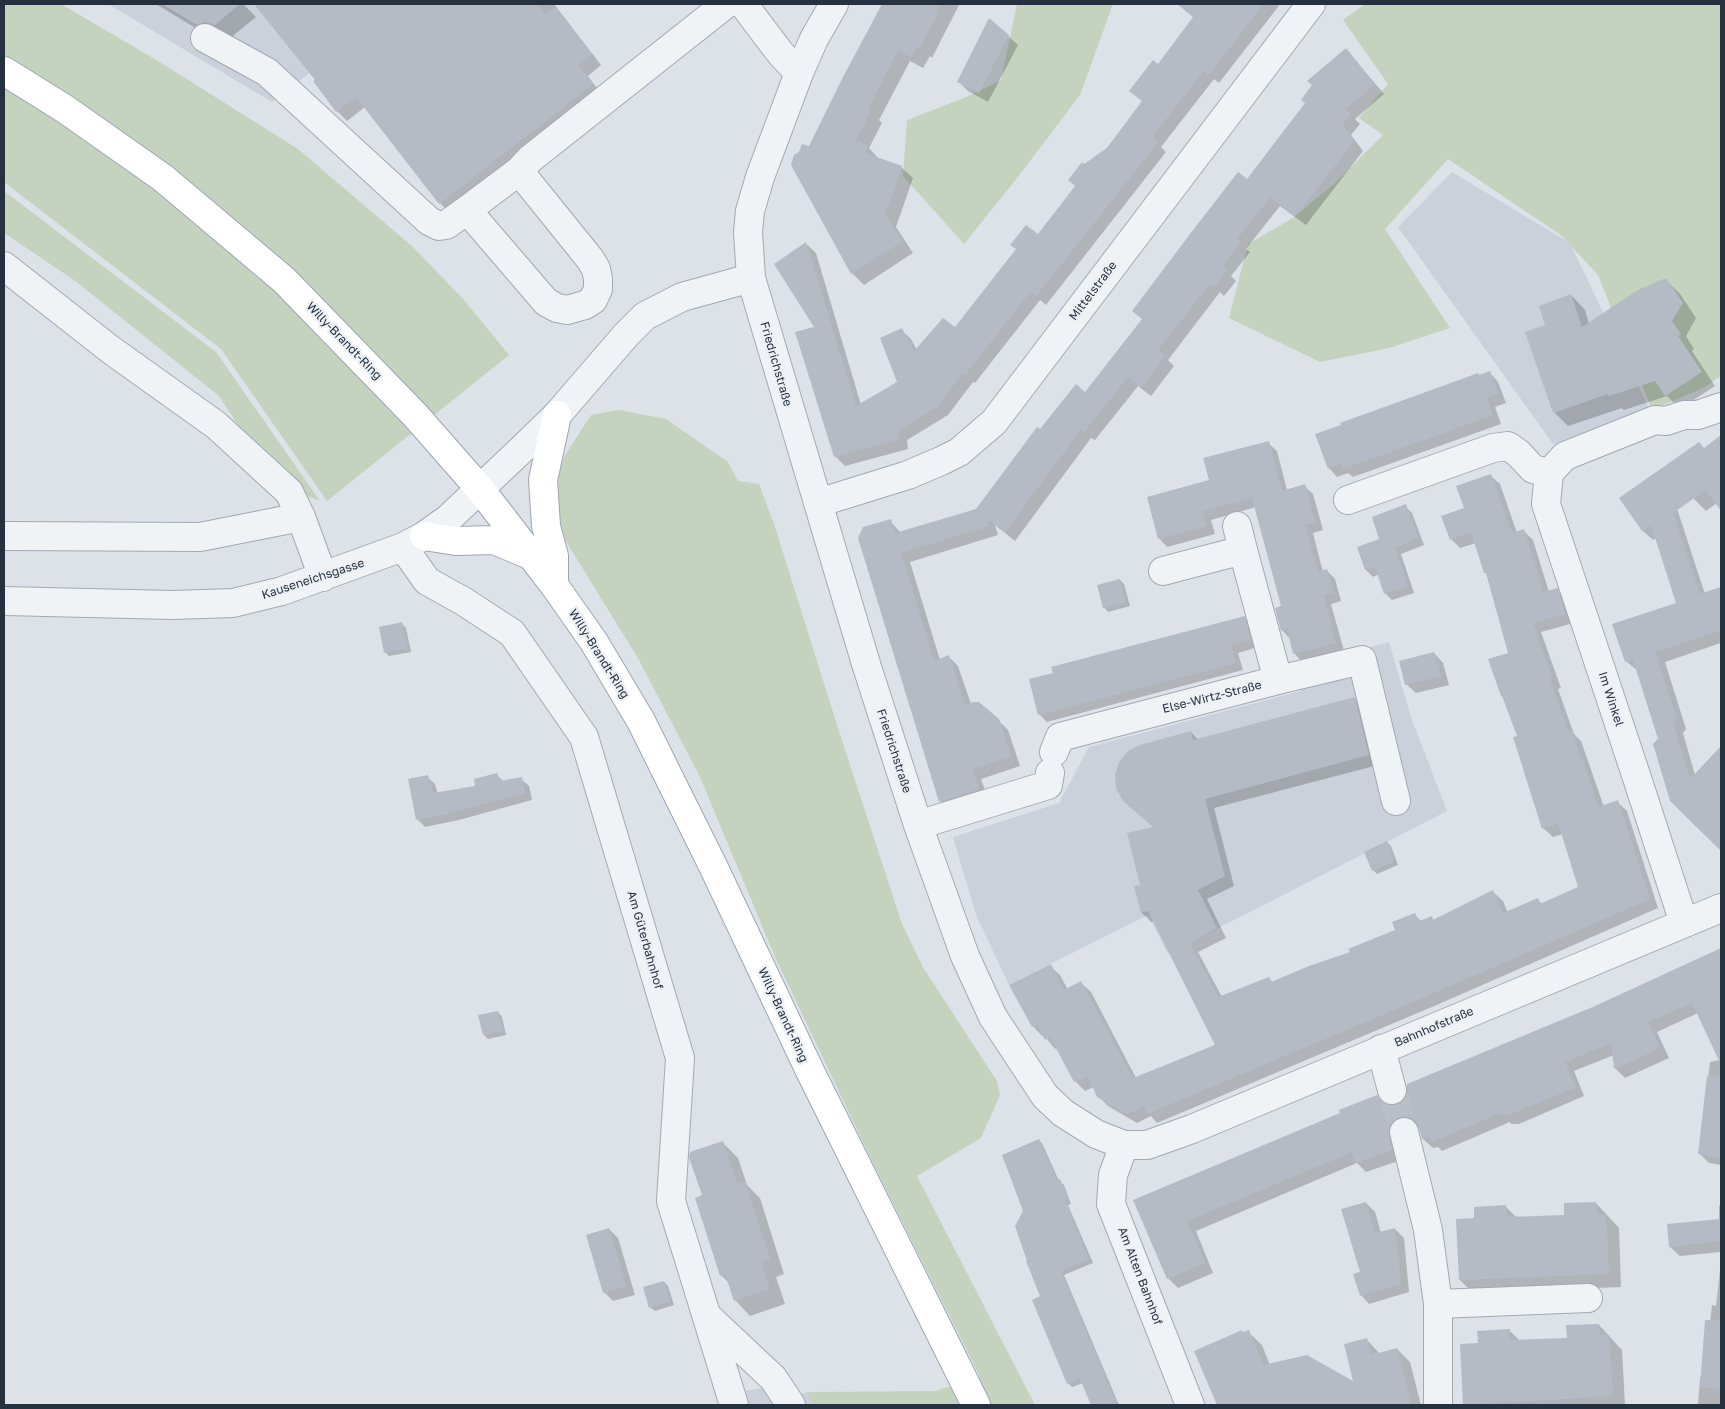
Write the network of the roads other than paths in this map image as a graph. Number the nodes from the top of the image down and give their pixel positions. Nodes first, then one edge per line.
1 (726, 4) edge
2 (743, 4) edge
3 (834, 4) edge
4 (1311, 4) edge
5 (204, 38) dead end
6 (4, 71) edge
7 (799, 73) junction
8 (519, 171) junction
9 (466, 210) junction
10 (4, 266) edge
11 (751, 278) junction
12 (1721, 407) edge
13 (557, 415) junction
14 (1549, 473) junction
15 (480, 489) junction
16 (1348, 500) dead end
17 (818, 503) junction
18 (301, 517) junction
19 (4, 536) edge
20 (414, 541) junction
21 (530, 555) junction
22 (1164, 571) dead end
23 (323, 577) junction
24 (554, 585) junction
25 (4, 601) edge
26 (1278, 680) junction
27 (1396, 801) dead end
28 (918, 825) junction
29 (1721, 908) edge
30 (1684, 923) junction
31 (1381, 1049) junction
32 (1392, 1090) tunnel mouth
33 (1404, 1132) tunnel mouth
34 (1135, 1145) junction
35 (1588, 1298) dead end
36 (1438, 1304) junction
37 (708, 1318) junction
38 (734, 1405) edge
39 (791, 1405) edge
40 (976, 1405) edge
41 (1190, 1405) edge
42 (1438, 1405) edge

1 - 8 street
2 - 7 street
3 - 7 street, Friedrichstraße
4 - 17 street, Mittelstraße
5 - 9 street
6 - 15 main road, Willy-Brandt-Ring
7 - 11 street, Friedrichstraße
8 - 9 street
8 - 9 street
10 - 18 street
11 - 13 street
11 - 17 street, Friedrichstraße
12 - 14 street
13 - 15 street
13 - 24 main road
14 - 16 street
14 - 30 street, Im Winkel
15 - 20 street, Kauseneichsgasse
15 - 21 main road, Willy-Brandt-Ring
17 - 28 street, Friedrichstraße
18 - 19 street
18 - 23 street
20 - 21 main road
20 - 23 street, Kauseneichsgasse
20 - 37 street, Am Güterbahnhof
21 - 24 main road, Willy-Brandt-Ring
22 - 26 street, Else-Wirtz-Straße
23 - 25 street, Kauseneichsgasse
24 - 40 main road, Willy-Brandt-Ring
26 - 27 street
26 - 28 street, Else-Wirtz-Straße
28 - 34 street, Friedrichstraße
29 - 30 street, Bahnhofstraße
30 - 31 street, Bahnhofstraße
31 - 32 street
31 - 34 street, Bahnhofstraße
33 - 36 street
34 - 41 street, Am Alten Bahnhof
35 - 36 street
36 - 42 street
37 - 38 street, Am Güterbahnhof
37 - 39 street

